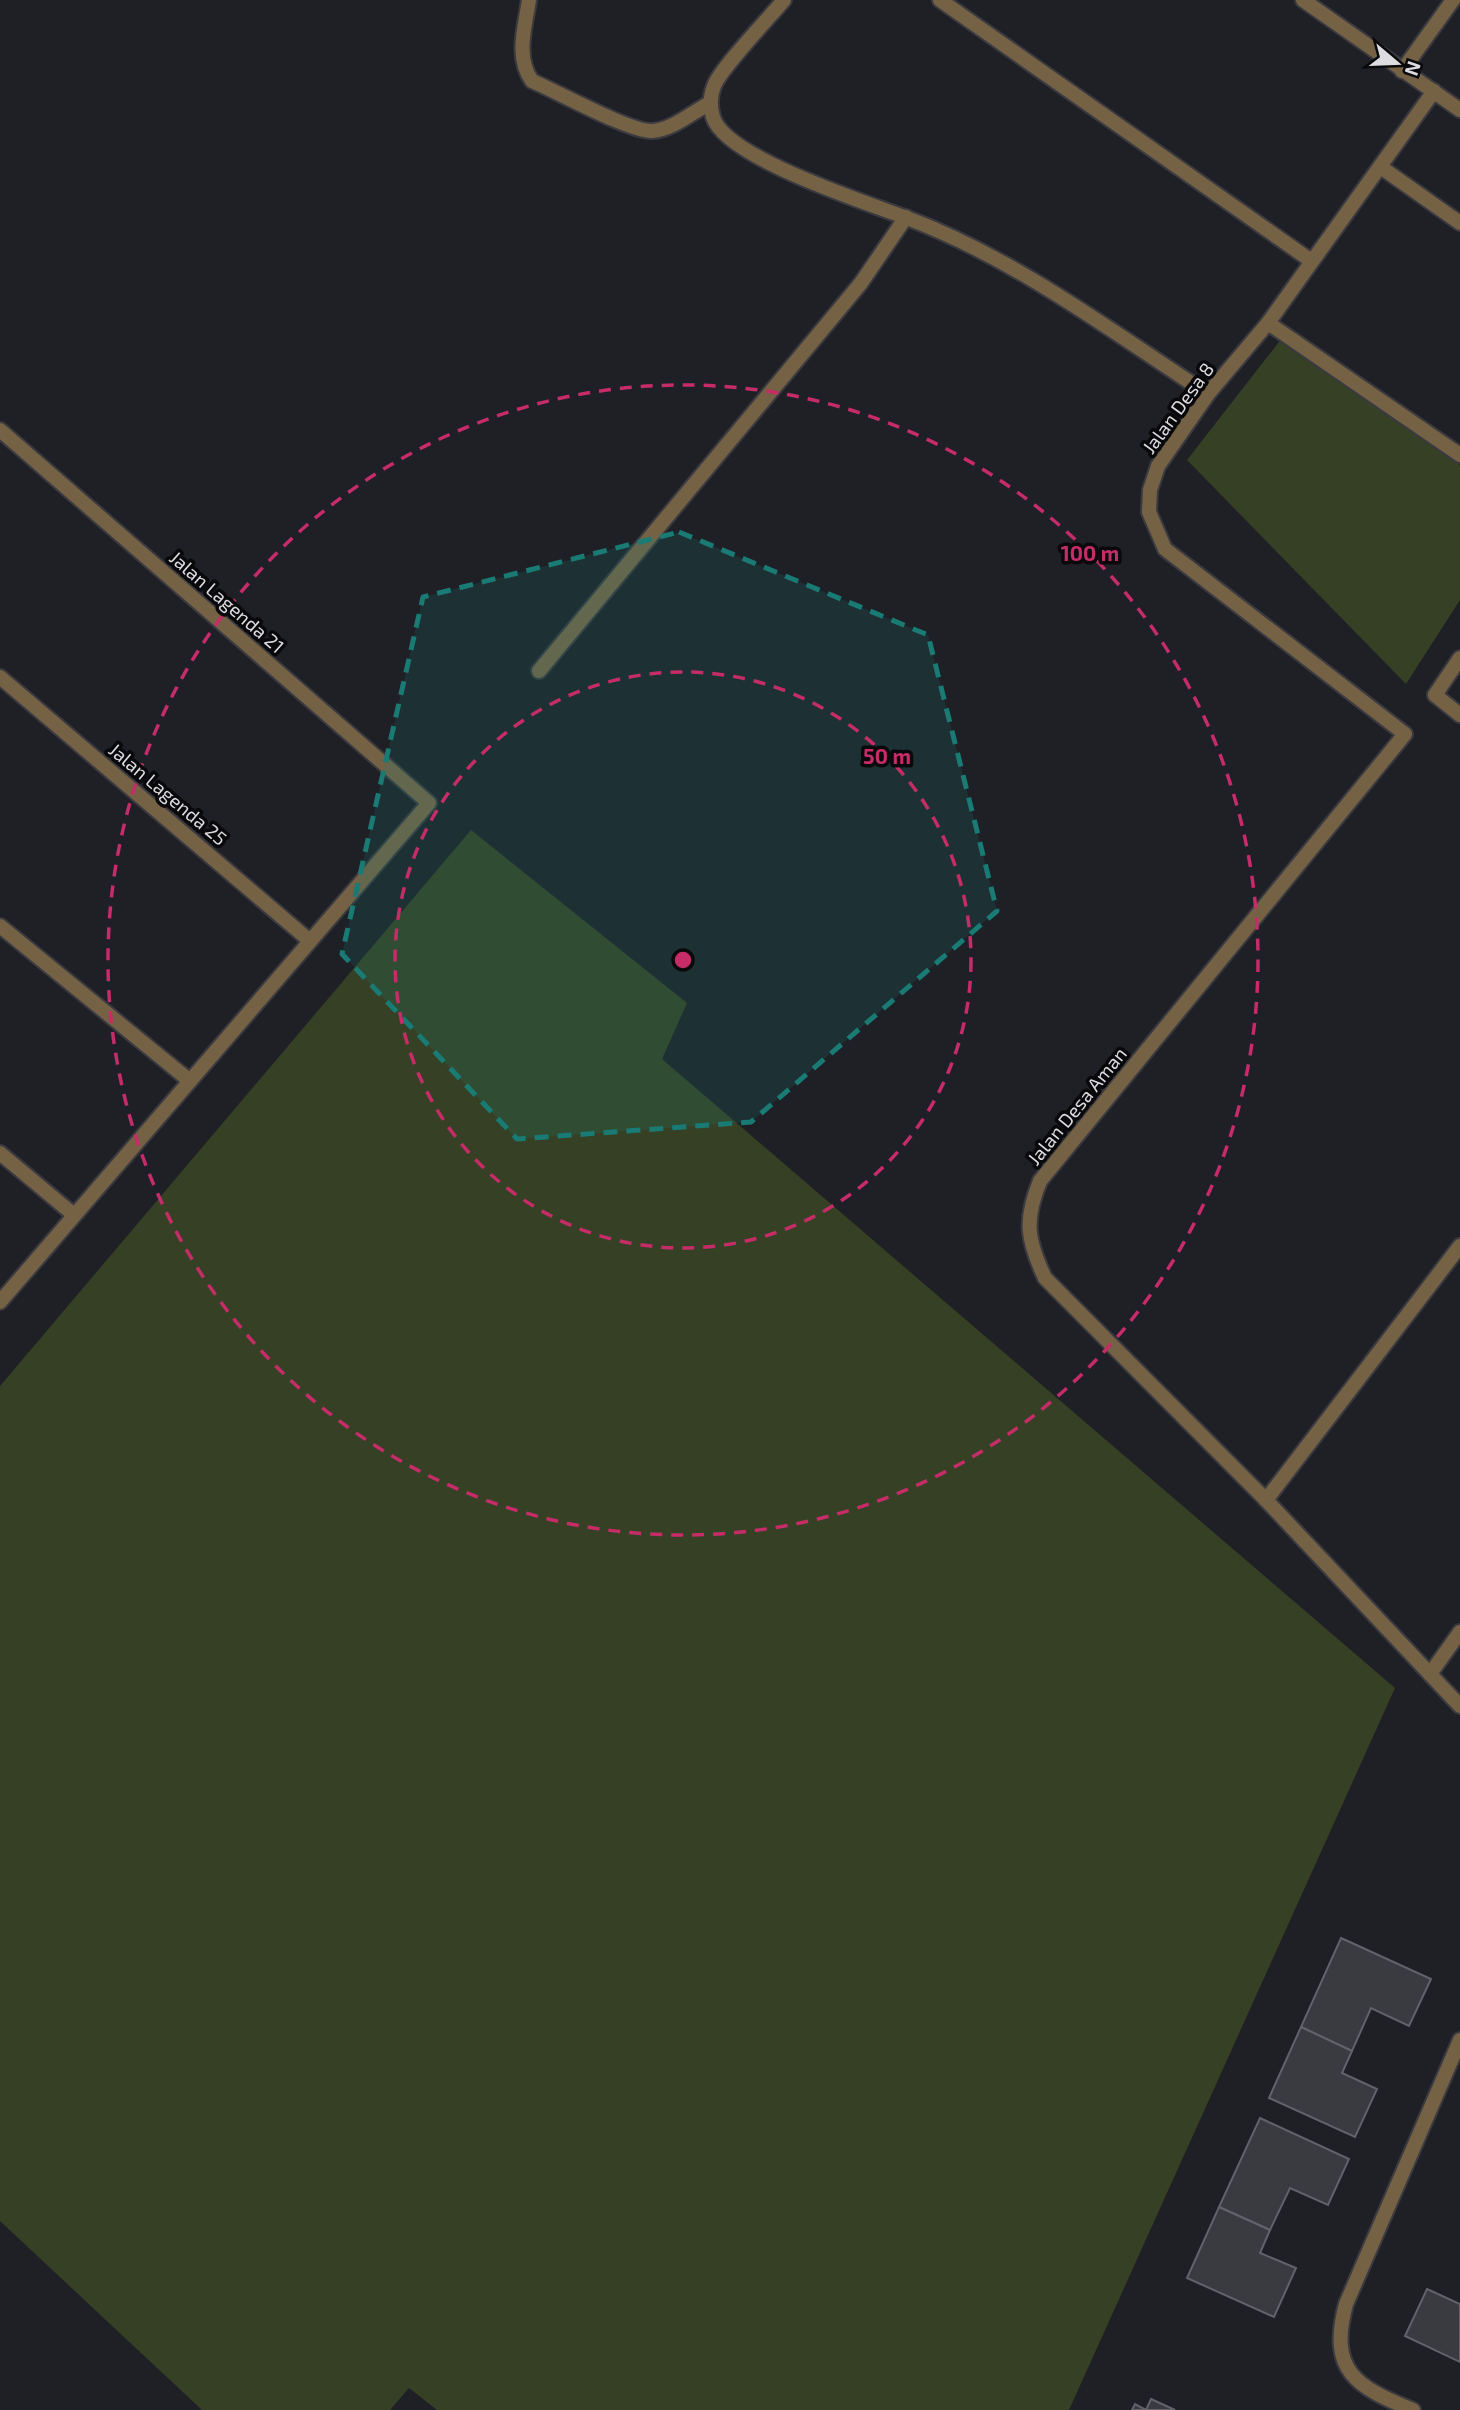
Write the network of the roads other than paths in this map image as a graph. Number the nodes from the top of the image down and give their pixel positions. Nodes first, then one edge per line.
1 (529, 0) edge
2 (784, 0) edge
3 (940, 0) edge
4 (1303, 0) edge
5 (1453, 0) edge
6 (1402, 71) junction
7 (1434, 91) junction
8 (710, 103) junction
9 (1460, 110) edge
10 (1382, 168) junction
11 (905, 217) junction
12 (1460, 223) edge
13 (1310, 260) junction
14 (1268, 323) junction
15 (1208, 394) junction
16 (0, 430) edge
17 (1460, 455) edge
18 (1460, 658) edge
19 (539, 671) dead end
20 (0, 677) edge
21 (1460, 715) edge
22 (1405, 734) joint
23 (0, 926) edge
24 (310, 941) junction
25 (190, 1081) junction
26 (0, 1153) edge
27 (74, 1215) junction
28 (1460, 1246) edge
29 (0, 1302) edge
30 (1266, 1500) junction
31 (1460, 1632) edge
32 (1430, 1674) junction
33 (1460, 1706) edge
34 (1460, 2040) edge
35 (1387, 2405) edge
36 (1413, 2410) edge

1 - 8 street
2 - 8 street
3 - 13 street
4 - 6 street
5 - 6 street
6 - 7 street
7 - 9 street
7 - 10 street, Jalan Desa 8
8 - 11 street
10 - 12 street
10 - 13 street, Jalan Desa 8
11 - 15 street
11 - 19 street
13 - 14 street, Jalan Desa 8
14 - 15 street, Jalan Desa 8
14 - 17 street
15 - 22 street, Jalan Desa 8
16 - 24 street, Jalan Lagenda 21
18 - 21 street
20 - 24 street, Jalan Lagenda 25
22 - 30 street, Jalan Desa Aman
23 - 25 street
24 - 25 street
25 - 27 street
26 - 27 street
27 - 29 street
28 - 30 street
30 - 32 street, Jalan Desa Aman
31 - 32 street
32 - 33 street, Jalan Desa Aman
34 - 35 street
35 - 36 street

